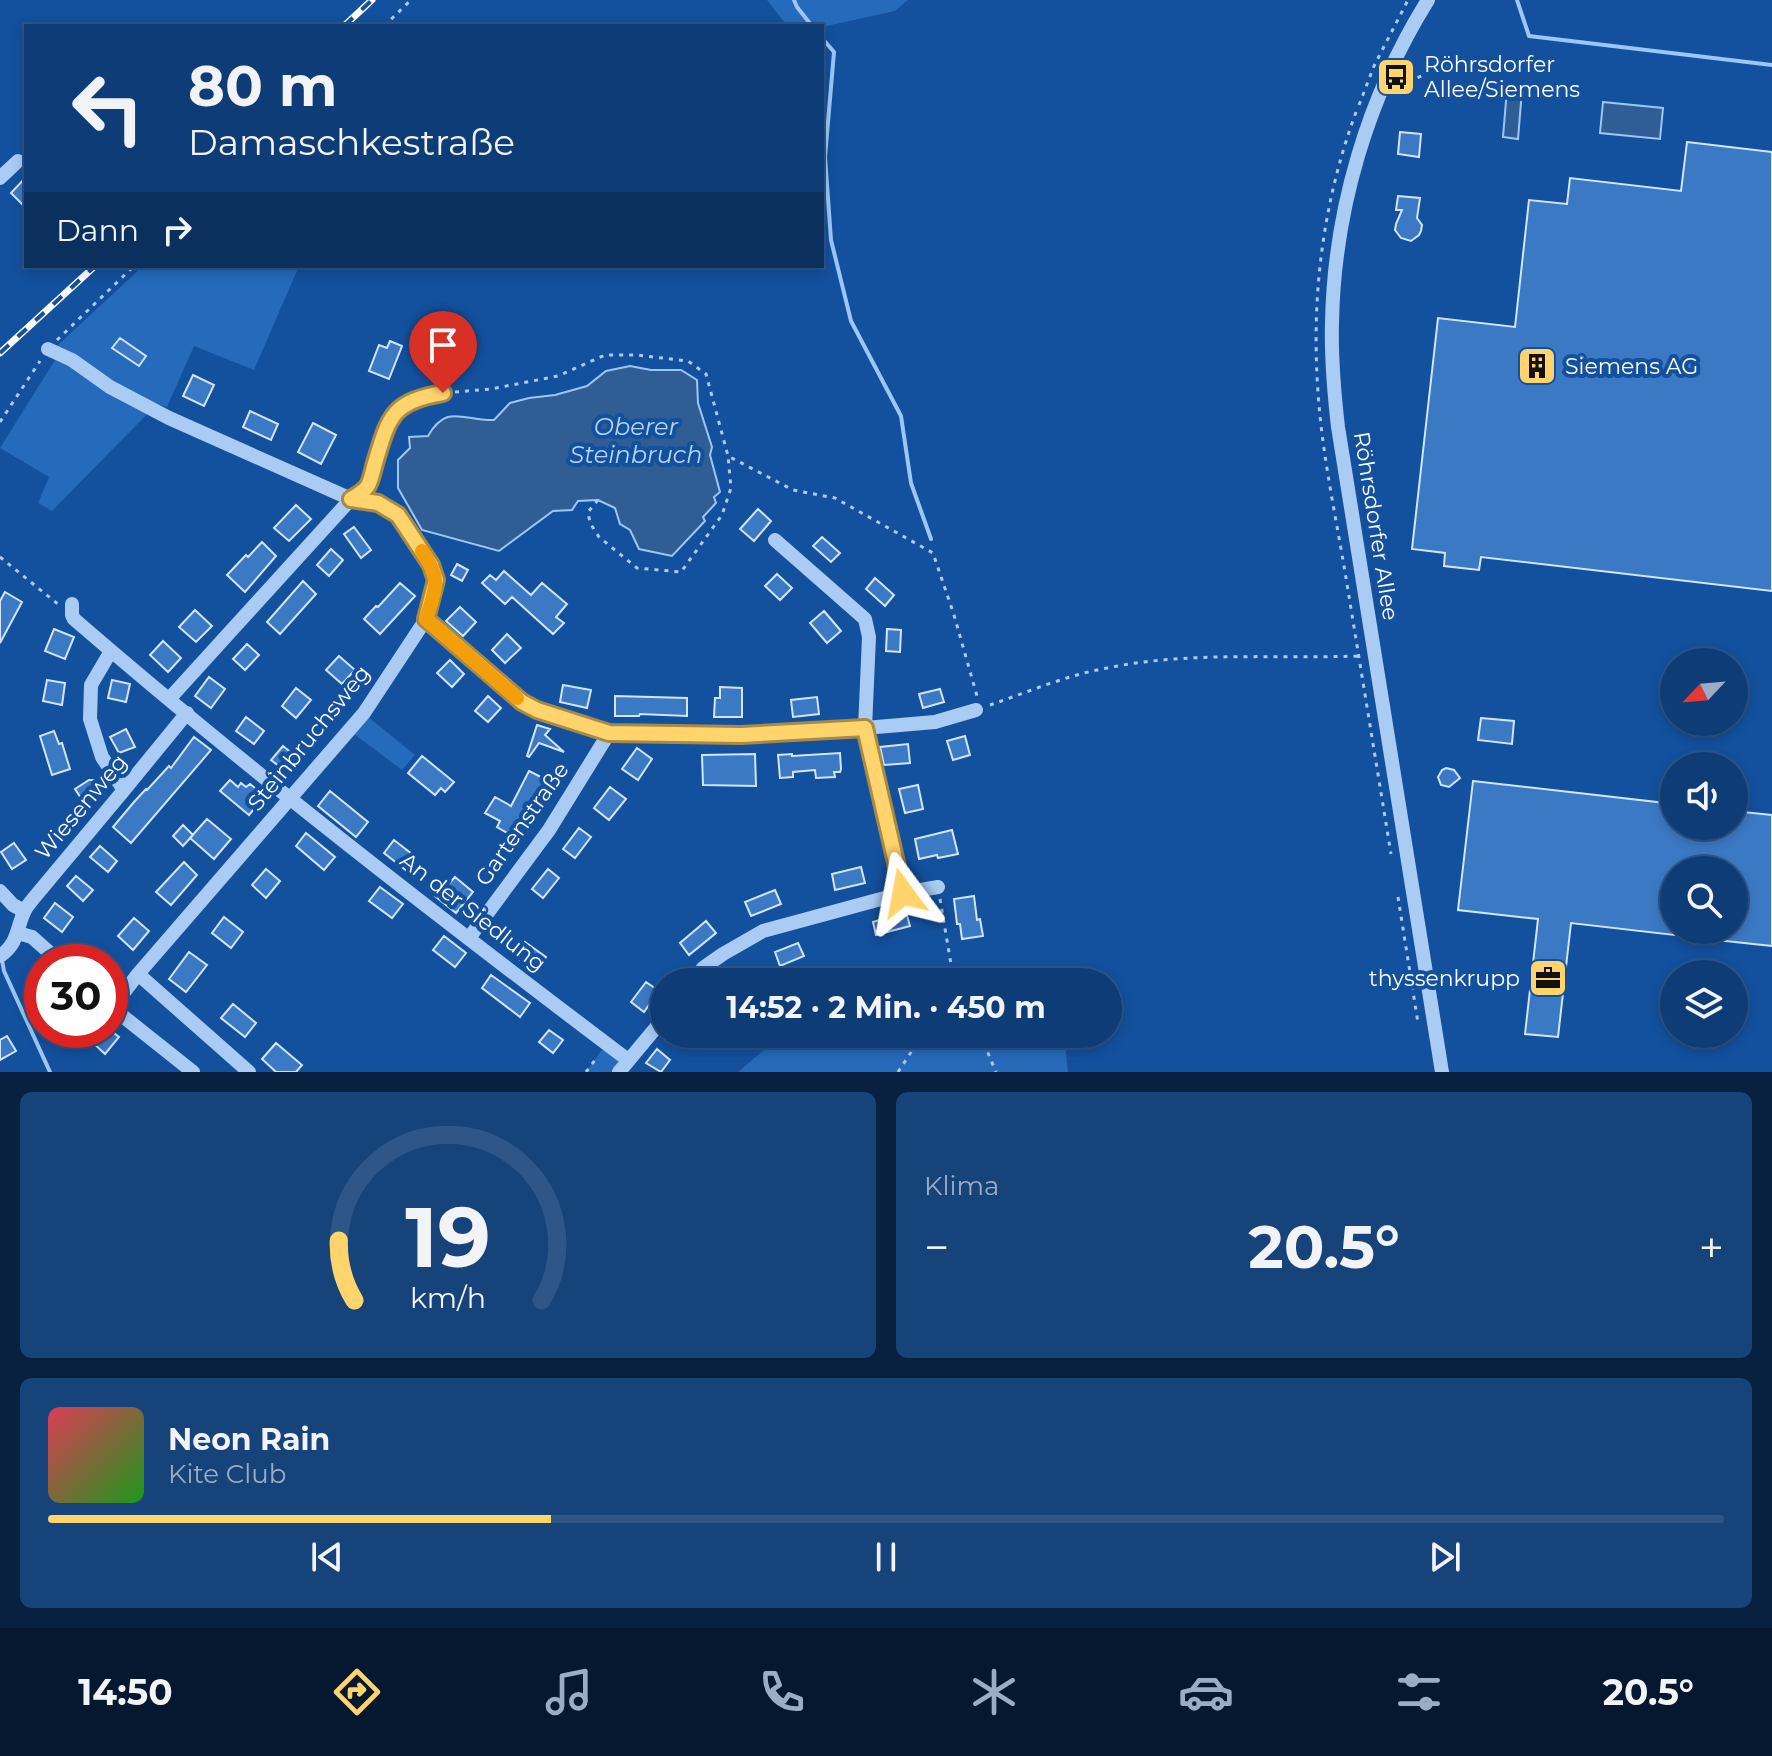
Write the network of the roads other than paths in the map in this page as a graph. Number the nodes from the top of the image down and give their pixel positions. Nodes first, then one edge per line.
1 (1428, 0) edge
2 (18, 161) dead end
3 (0, 178) edge
4 (48, 349) road end
5 (443, 393) road end
6 (351, 499) junction
7 (775, 540) dead end
8 (72, 609) road end
9 (426, 619) junction
10 (111, 651) junction
11 (170, 698) junction
12 (979, 709) road end
13 (187, 713) junction
14 (865, 728) junction
15 (609, 733) junction
16 (124, 790) junction
17 (291, 798) junction
18 (938, 887) road end
19 (0, 891) edge
20 (903, 893) junction
21 (24, 911) junction
22 (18, 933) junction
23 (469, 938) junction
24 (40, 944) edge
25 (4, 953) edge
26 (703, 968) edge
27 (138, 974) junction
28 (128, 986) edge
29 (128, 1020) edge
30 (650, 1036) edge
31 (623, 1066) edge
32 (193, 1072) edge
33 (249, 1072) edge
34 (1442, 1072) edge

1 - 34 street, Röhrsdorfer Allee
2 - 3 street
4 - 6 street, Steinbruchsweg
5 - 6 street
6 - 9 street, Steinbruchsweg
6 - 11 street
7 - 14 street
8 - 10 street, An der Siedlung
9 - 15 street
9 - 17 street, Steinbruchsweg
10 - 11 street, An der Siedlung
10 - 16 street
11 - 13 street, An der Siedlung
12 - 14 street
13 - 16 street, Wiesenweg
13 - 17 street, An der Siedlung
14 - 15 street
14 - 20 street
15 - 23 street, Gartenstraße
16 - 21 street, Wiesenweg
17 - 23 street, An der Siedlung
17 - 27 street, Steinbruchsweg
18 - 20 street
19 - 21 street
20 - 26 street
21 - 22 street, Wiesenweg
22 - 24 street
22 - 25 street
23 - 31 street, An der Siedlung
27 - 28 street, Steinbruchsweg
27 - 33 street
29 - 32 street
30 - 31 street

